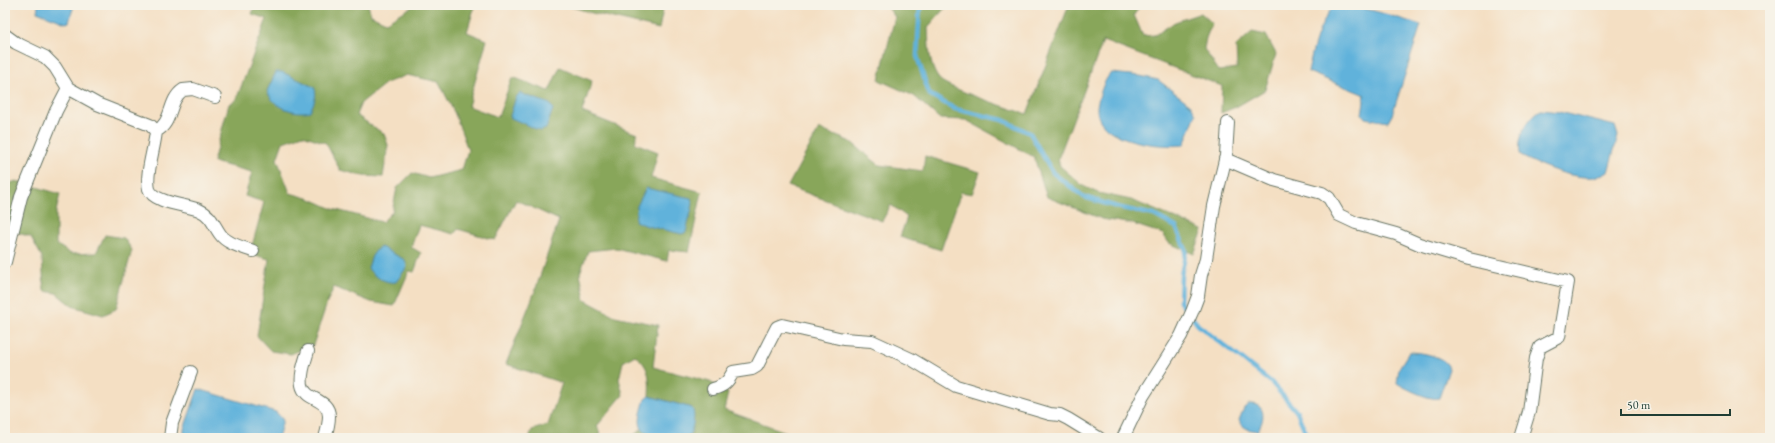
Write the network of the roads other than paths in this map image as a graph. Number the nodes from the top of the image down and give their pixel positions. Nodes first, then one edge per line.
1 (5, 35) edge
2 (68, 88) junction
3 (215, 97) dead end
4 (1228, 123) dead end
5 (156, 131) junction
6 (1225, 159) junction
7 (253, 251) dead end
8 (5, 262) edge
9 (308, 351) dead end
10 (191, 372) dead end
11 (713, 389) dead end
12 (170, 438) edge
13 (325, 438) edge
14 (1099, 438) edge
15 (1123, 438) edge
16 (1521, 438) edge

1 - 2 street
2 - 5 street
2 - 8 street
3 - 5 street
4 - 6 street
5 - 7 street
6 - 15 street
6 - 16 street
9 - 13 street
10 - 12 street
11 - 14 street

